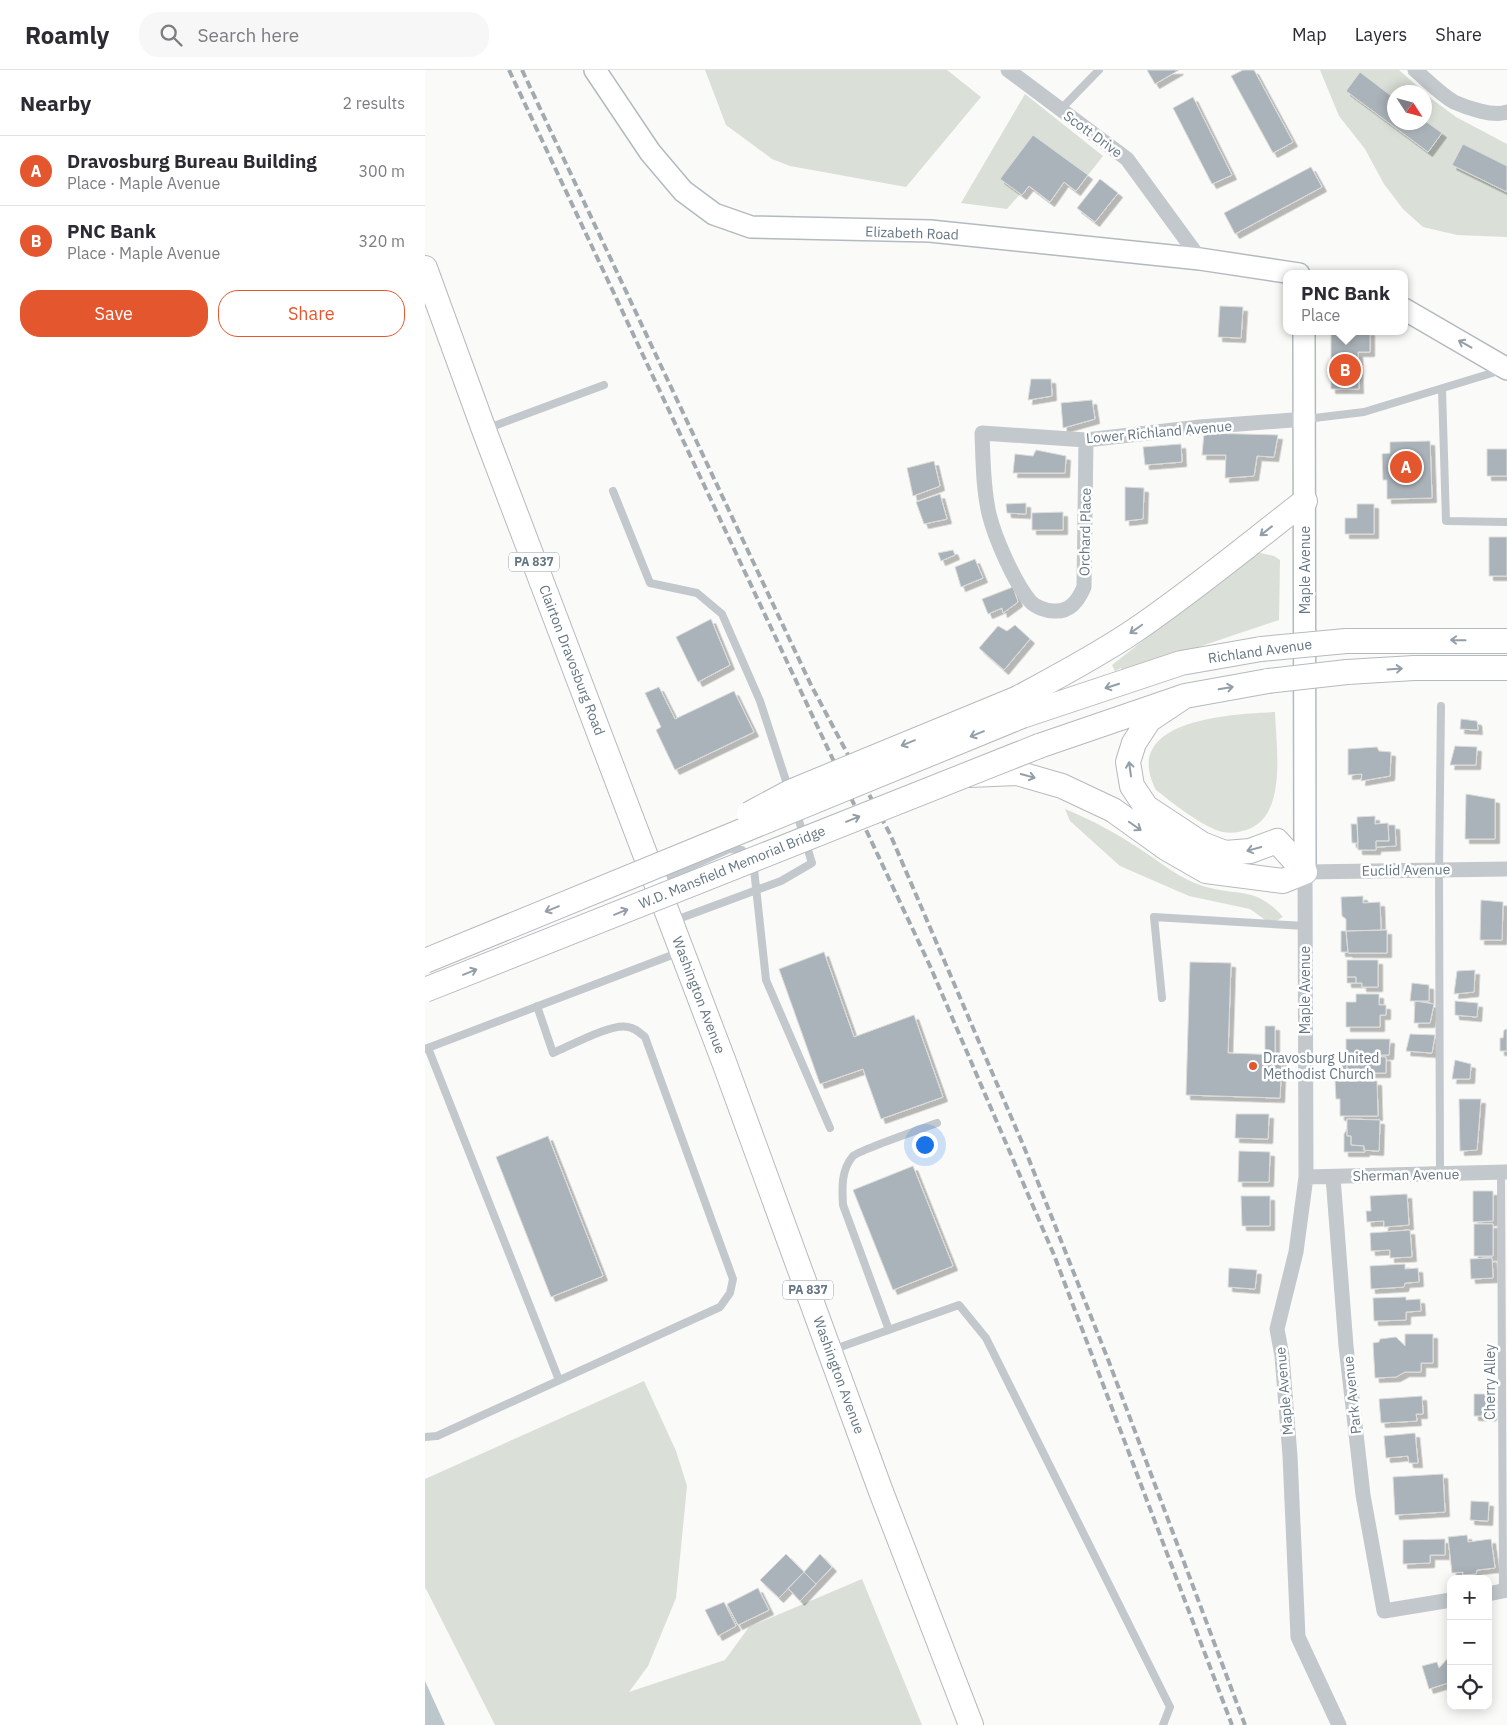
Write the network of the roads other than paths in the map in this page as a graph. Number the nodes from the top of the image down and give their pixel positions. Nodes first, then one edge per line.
1 (595, 70) edge
2 (1008, 70) edge
3 (1099, 70) edge
4 (1415, 70) edge
5 (1059, 110) junction
6 (1507, 112) edge
7 (1200, 259) junction
8 (425, 268) edge
9 (1283, 272) edge
10 (430, 298) edge
11 (1408, 311) edge
12 (1304, 335) edge
13 (1507, 368) edge
14 (604, 385) dead end
15 (1442, 389) junction
16 (1305, 420) junction
17 (484, 430) junction
18 (983, 433) joint
19 (1086, 440) junction
20 (613, 492) dead end
21 (1305, 501) junction
22 (1507, 522) edge
23 (1507, 641) edge
24 (1507, 668) edge
25 (1185, 696) junction
26 (1441, 706) dead end
27 (1020, 707) junction
28 (963, 775) junction
29 (645, 855) joint
30 (1507, 869) edge
31 (1439, 870) junction
32 (1305, 872) junction
33 (645, 879) junction
34 (756, 890) junction
35 (671, 922) junction
36 (1305, 926) junction
37 (682, 951) junction
38 (425, 961) edge
39 (425, 990) edge
40 (1161, 998) dead end
41 (537, 1006) junction
42 (427, 1049) edge
43 (937, 1123) dead end
44 (830, 1128) dead end
45 (1504, 1173) edge
46 (1440, 1175) junction
47 (1306, 1177) junction
48 (1333, 1177) junction
49 (1504, 1256) edge
50 (889, 1330) junction
51 (830, 1351) junction
52 (559, 1380) junction
53 (425, 1437) edge
54 (1499, 1592) edge
55 (1447, 1601) edge
56 (971, 1725) edge
57 (1163, 1725) edge
58 (1339, 1725) edge

1 - 7 main road, Elizabeth Road
2 - 5 street, Scott Drive
3 - 5 lane
4 - 6 street
5 - 7 street, Scott Drive
7 - 9 main road, Elizabeth Road
8 - 10 main road, Clairton Dravosburg Road / PA 837
10 - 17 main road, Clairton Dravosburg Road / PA 837
13 -> 11 main road
12 - 16 main road, Maple Avenue
13 - 15 lane
14 - 17 lane
15 - 16 lane
15 - 22 lane
16 - 19 street, Lower Richland Avenue
16 - 21 main road, Maple Avenue
17 - 29 main road, Clairton Dravosburg Road / PA 837
18 - 19 street, Lower Richland Avenue
18 - 19 street, Orchard Place
20 - 34 lane
21 -> 27 main road
21 - 32 main road, Maple Avenue
23 -> 27 main road, Richland Avenue, bridge
25 -> 24 main road, bridge
25 - 28 main road, W.D. Mansfield Memorial Bridge, bridge
32 -> 25 main road
26 - 31 lane
27 -> 33 main road, W.D. Mansfield Memorial Bridge, bridge
28 -> 32 main road, bridge
39 -> 28 main road, W.D. Mansfield Memorial Bridge, bridge
29 - 33 main road, Washington Avenue / PA 837
30 - 31 street, Euclid Avenue
31 - 32 street, Euclid Avenue
31 - 46 lane
32 - 36 street, Maple Avenue
33 - 34 lane
33 - 35 main road, Washington Avenue / PA 837
33 -> 38 main road, W.D. Mansfield Memorial Bridge, bridge
34 - 35 lane
34 - 44 lane
35 - 37 main road, Washington Avenue / PA 837
36 - 40 lane
36 - 47 street, Maple Avenue
37 - 41 lane
37 - 51 main road, Washington Avenue / PA 837
41 - 42 lane
41 - 52 lane
42 - 52 lane
43 - 50 lane
45 - 46 street, Sherman Avenue
45 - 49 lane, Cherry Alley
46 - 48 street, Sherman Avenue
47 - 48 street, Sherman Avenue
47 - 58 street, Maple Avenue
48 - 55 street, Park Avenue
49 - 54 lane, Cherry Alley
50 - 51 lane
50 - 57 lane
51 - 56 main road, Washington Avenue / PA 837
52 - 53 lane

